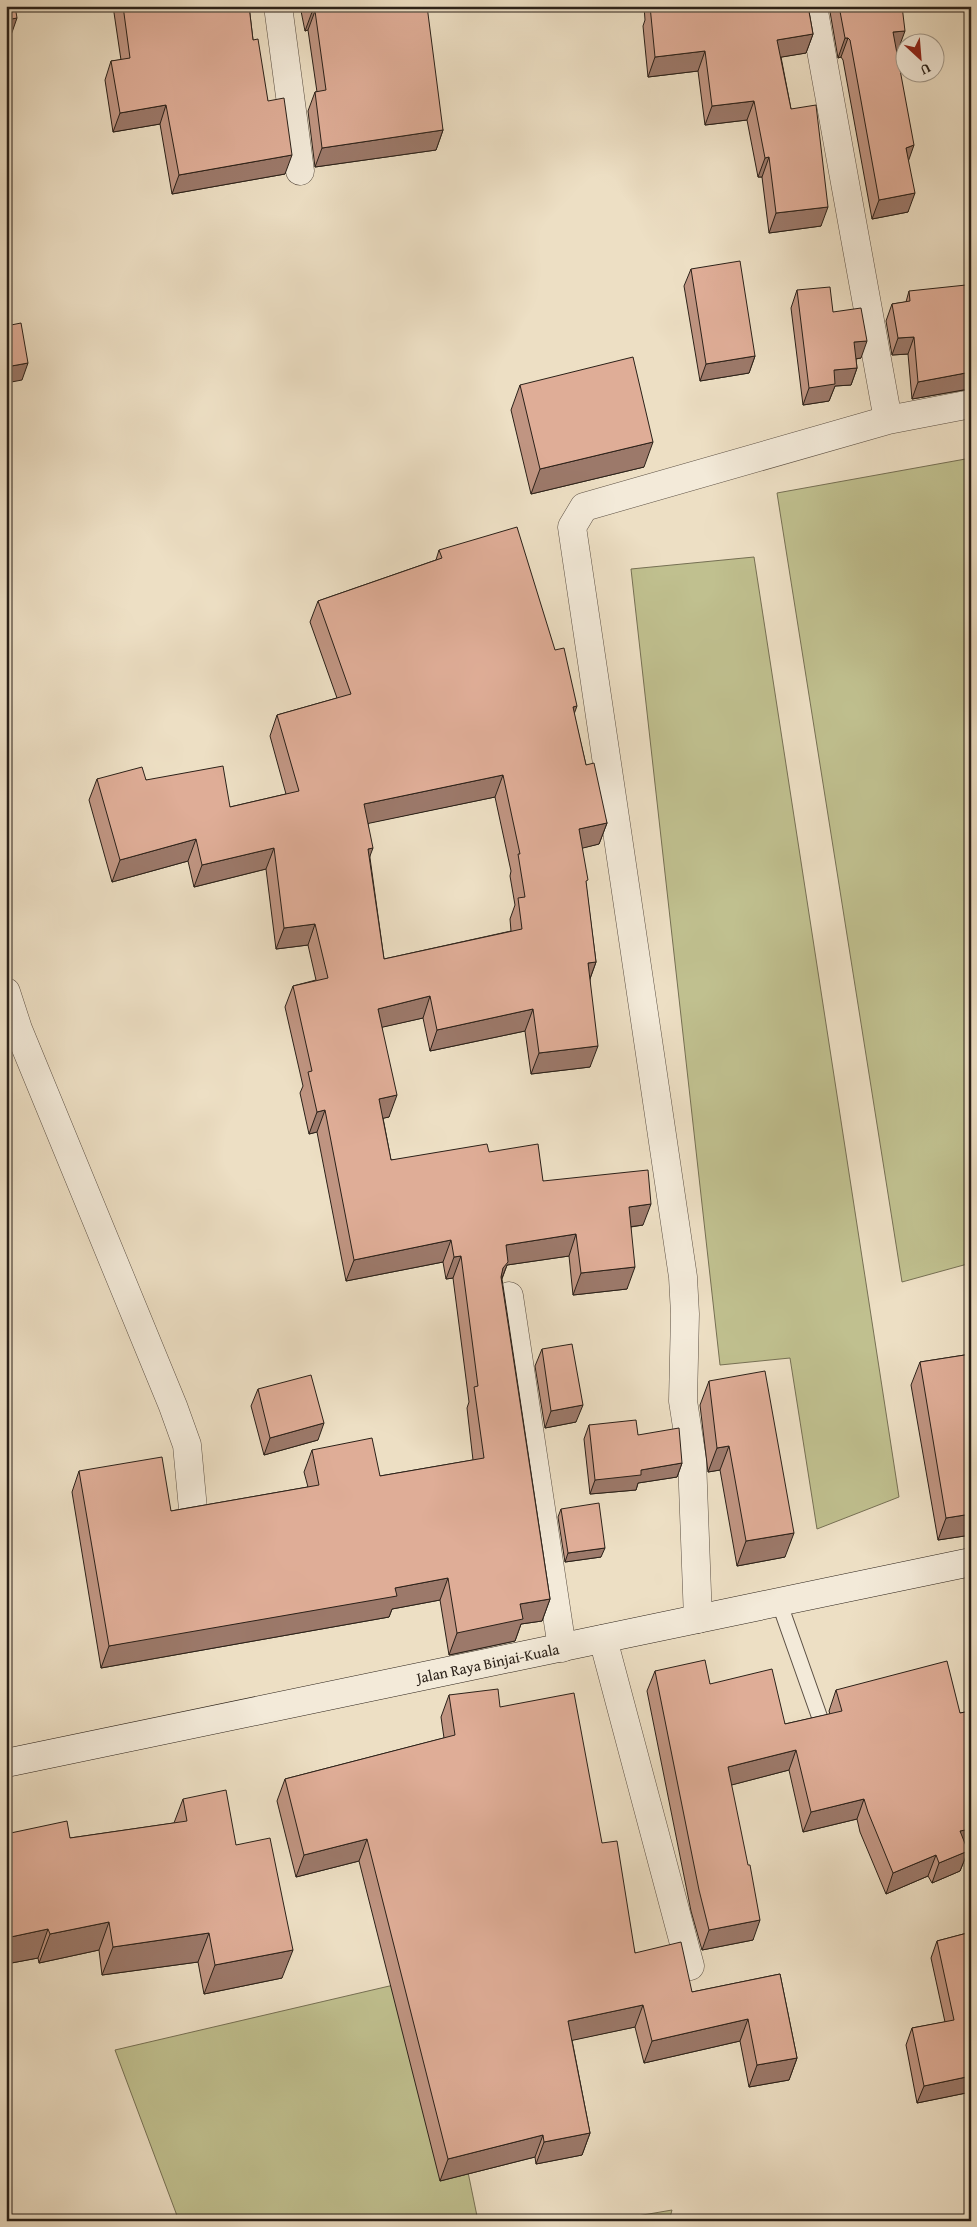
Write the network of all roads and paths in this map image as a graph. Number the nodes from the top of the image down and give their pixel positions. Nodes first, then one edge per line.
1 (278, 6) edge
2 (814, 6) edge
3 (300, 171) dead end
4 (971, 404) edge
5 (888, 420) junction
6 (6, 992) edge
7 (509, 1296) dead end
8 (193, 1509) edge
9 (971, 1562) edge
10 (779, 1602) junction
11 (698, 1619) junction
12 (603, 1639) junction
13 (562, 1648) junction
14 (821, 1721) edge
15 (6, 1763) edge
16 (690, 1966) dead end

1 - 3 street
2 - 5 street
4 - 5 street
5 - 11 street
6 - 8 street
7 - 13 street
9 - 10 street, Jalan Raya Binjai-Kuala
10 - 11 street, Jalan Raya Binjai-Kuala
10 - 14 lane
11 - 12 street, Jalan Raya Binjai-Kuala
12 - 13 street, Jalan Raya Binjai-Kuala
12 - 16 street
13 - 15 street, Jalan Raya Binjai-Kuala

